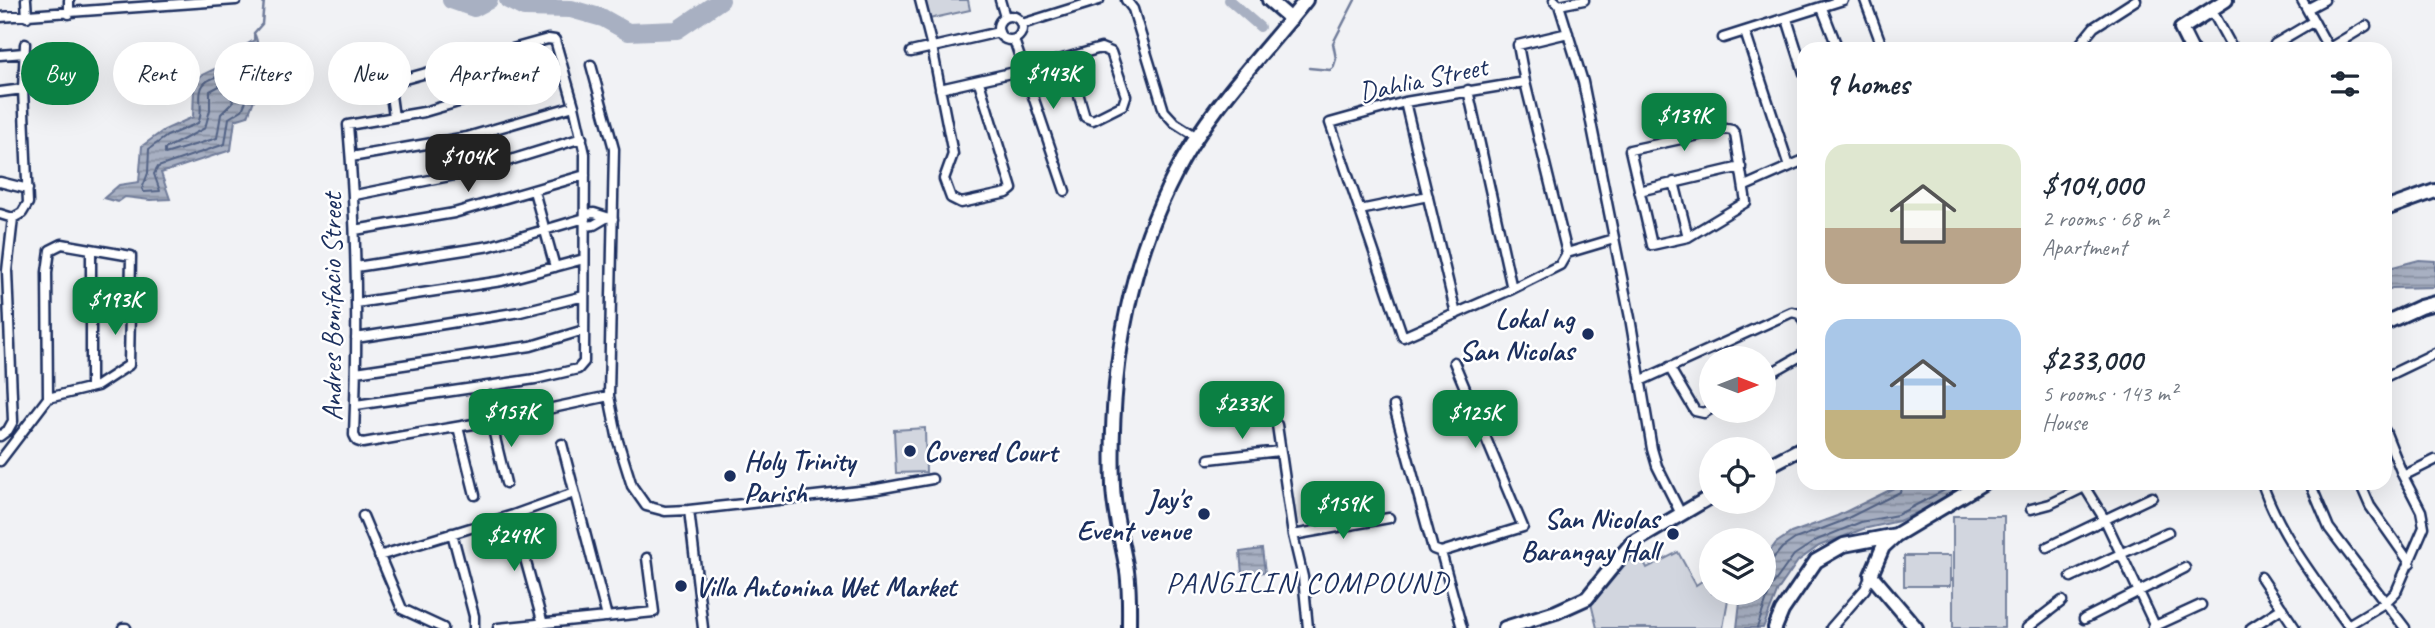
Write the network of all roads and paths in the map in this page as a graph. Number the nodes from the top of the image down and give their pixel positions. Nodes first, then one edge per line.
1 (26, 0) edge
2 (69, 0) edge
3 (236, 0) edge
4 (920, 0) edge
5 (1000, 0) edge
6 (1099, 0) edge
7 (1126, 0) edge
8 (1269, 0) edge
9 (1306, 0) edge
10 (1584, 0) edge
11 (1843, 0) edge
12 (1865, 0) edge
13 (2136, 0) edge
14 (2226, 0) edge
15 (2302, 0) edge
16 (2324, 0) edge
17 (1556, 3) edge
18 (1822, 8) junction
19 (2211, 9) junction
20 (2307, 9) junction
21 (69, 14) junction
22 (0, 17) edge
23 (27, 17) junction
24 (1005, 17) junction
25 (1291, 19) junction
26 (1787, 19) junction
27 (2314, 21) junction
28 (1022, 24) junction
29 (2366, 26) dead end
30 (999, 32) junction
31 (1745, 32) junction
32 (1568, 33) junction
33 (1723, 38) dead end
34 (1014, 40) junction
35 (1835, 42) edge
36 (1880, 42) edge
37 (2082, 42) edge
38 (2187, 42) edge
39 (2229, 42) edge
40 (2278, 42) edge
41 (2324, 42) edge
42 (2340, 42) edge
43 (932, 47) junction
44 (21, 50) edge
45 (1797, 51) edge
46 (911, 52) dead end
47 (0, 55) edge
48 (1068, 58) junction
49 (591, 65) dead end
50 (1024, 70) junction
51 (564, 71) junction
52 (979, 82) junction
53 (1525, 82) junction
54 (21, 89) edge
55 (940, 89) junction
56 (1468, 90) junction
57 (0, 92) edge
58 (1405, 102) junction
59 (24, 105) edge
60 (574, 106) junction
61 (394, 117) junction
62 (1197, 137) junction
63 (582, 138) junction
64 (351, 157) junction
65 (1797, 163) edge
66 (1789, 166) junction
67 (1741, 167) junction
68 (585, 175) junction
69 (0, 182) edge
70 (1674, 182) junction
71 (1745, 186) junction
72 (28, 189) junction
73 (534, 191) junction
74 (1065, 191) dead end
75 (1639, 191) junction
76 (2435, 191) edge
77 (355, 195) junction
78 (1428, 195) junction
79 (2392, 206) edge
80 (1360, 210) junction
81 (0, 214) edge
82 (13, 218) junction
83 (585, 219) junction
84 (610, 219) junction
85 (355, 230) junction
86 (546, 230) junction
87 (1688, 237) junction
88 (1614, 239) junction
89 (91, 249) junction
90 (1567, 253) junction
91 (584, 259) junction
92 (356, 267) junction
93 (555, 267) junction
94 (1512, 289) junction
95 (584, 296) junction
96 (356, 303) junction
97 (2435, 303) edge
98 (1797, 313) edge
99 (1456, 314) junction
100 (2392, 320) edge
101 (4, 325) edge
102 (584, 330) junction
103 (356, 338) junction
104 (2435, 353) edge
105 (1797, 358) edge
106 (1454, 362) dead end
107 (1669, 368) junction
108 (1776, 370) edge
109 (356, 372) junction
110 (2392, 374) edge
111 (1640, 381) junction
112 (91, 387) junction
113 (609, 396) junction
114 (48, 398) junction
115 (356, 405) junction
116 (1394, 406) dead end
117 (1699, 411) edge
118 (491, 421) junction
119 (1277, 425) dead end
120 (458, 427) junction
121 (0, 436) edge
122 (562, 444) dead end
123 (2392, 449) edge
124 (1279, 451) junction
125 (1797, 451) edge
126 (1209, 459) dead end
127 (2435, 460) edge
128 (0, 461) edge
129 (1776, 462) edge
130 (2403, 476) junction
131 (932, 479) dead end
132 (506, 483) dead end
133 (1971, 490) edge
134 (2075, 490) edge
135 (2090, 490) edge
136 (2264, 490) edge
137 (2313, 490) edge
138 (2363, 490) edge
139 (574, 493) junction
140 (475, 495) dead end
141 (2152, 497) dead end
142 (1699, 504) edge
143 (2031, 509) dead end
144 (689, 510) junction
145 (513, 514) junction
146 (1681, 514) junction
147 (363, 516) dead end
148 (1389, 518) dead end
149 (2105, 520) junction
150 (2168, 532) dead end
151 (452, 533) junction
152 (1293, 535) junction
153 (1896, 535) junction
154 (2047, 547) dead end
155 (1441, 552) junction
156 (2121, 554) junction
157 (379, 556) junction
158 (647, 558) dead end
159 (2410, 562) junction
160 (2185, 568) dead end
161 (1871, 575) junction
162 (2260, 577) dead end
163 (2071, 578) dead end
164 (2139, 592) junction
165 (2062, 601) dead end
166 (2386, 602) junction
167 (2201, 605) dead end
168 (2282, 608) junction
169 (607, 617) junction
170 (2084, 620) dead end
171 (543, 624) junction
172 (1529, 625) edge
173 (2154, 627) edge
174 (2349, 627) edge
175 (443, 628) edge
176 (474, 628) edge
177 (498, 628) edge
178 (703, 628) edge
179 (1129, 628) edge
180 (1308, 628) edge
181 (1462, 628) edge
182 (1505, 628) edge
183 (1775, 628) edge
184 (1831, 628) edge
185 (1916, 628) edge
186 (2027, 628) edge
187 (2251, 628) edge
188 (2295, 628) edge
189 (2405, 628) edge

1 - 23 street
2 - 21 street
3 - 21 street
4 - 43 street
5 - 24 street
6 - 28 street
7 - 62 street
8 - 25 main road
9 - 25 main road
10 - 17 street
11 - 18 street
12 - 36 street
13 - 37 street
14 - 19 main road
15 - 20 street
16 - 20 street
17 - 32 street
18 - 26 street
18 - 35 street
19 - 38 main road
19 - 39 street
20 - 27 street
21 - 23 street
22 - 23 street
24 - 28 street
24 - 30 street
25 - 62 main road
26 - 31 street
26 - 45 street
27 - 40 street
27 - 41 street
28 - 34 street
29 - 42 street
30 - 34 street
30 - 43 street
31 - 33 street
31 - 66 street
32 - 53 street
32 - 88 street
34 - 50 street
43 - 46 street
43 - 55 street
44 - 47 street
48 - 48 street
48 - 50 street
49 - 84 street
50 - 52 street
50 - 74 street
51 - 60 street
51 - 61 street
51 - 61 street
52 - 55 street
52 - 55 street
53 - 56 street, Dahlia Street
53 - 90 street
54 - 57 street
56 - 58 street, Dahlia Street
56 - 94 street
58 - 78 street
58 - 80 street, Dahlia Street
59 - 72 street
60 - 63 street
60 - 64 street
61 - 64 street, Andres Bonifacio Street
62 - 179 main road
63 - 68 street
63 - 77 street
64 - 77 street, Andres Bonifacio Street
65 - 66 street
66 - 71 street
67 - 70 street
67 - 71 street
67 - 75 street
68 - 73 street
68 - 83 street
69 - 72 street
70 - 75 street
70 - 87 street
71 - 87 street
72 - 82 street
73 - 85 street
73 - 86 street
75 - 87 street
76 - 79 main road
77 - 85 street, Andres Bonifacio Street
78 - 80 street
78 - 99 street
80 - 99 street
81 - 82 street
82 - 101 street
83 - 84 street
83 - 86 street
83 - 91 street
84 - 113 street
85 - 92 street, Andres Bonifacio Street
86 - 92 street
86 - 93 street
88 - 90 street
88 - 111 street
89 - 112 street
89 - 112 street
89 - 114 street
90 - 94 street
91 - 93 street
91 - 95 street
92 - 96 street, Andres Bonifacio Street
93 - 96 street
94 - 99 street
95 - 102 street
95 - 103 street
96 - 103 street, Andres Bonifacio Street
97 - 100 main road
98 - 107 street
101 - 121 street
102 - 109 street
102 - 115 street
103 - 109 street, Andres Bonifacio Street
104 - 110 street
105 - 108 street
106 - 155 street
107 - 111 street
107 - 117 street
109 - 115 street, Andres Bonifacio Street
111 - 146 street
112 - 114 street
113 - 118 street, Andres Bonifacio Street
113 - 144 street
114 - 128 street
115 - 120 street, Andres Bonifacio Street
116 - 155 street
118 - 120 street, Andres Bonifacio Street
118 - 132 street
119 - 124 street
120 - 140 street
122 - 139 street
123 - 130 street
124 - 126 street
124 - 152 street
125 - 129 main road
127 - 130 street
130 - 159 street
131 - 144 street
133 - 153 main road
134 - 143 street
135 - 149 street
136 - 174 street
137 - 166 street
138 - 159 street
139 - 145 street
139 - 169 street
141 - 149 street
142 - 146 main road
144 - 178 street
145 - 151 street
145 - 171 street
146 - 172 main road
147 - 157 street
148 - 152 street
149 - 154 street
149 - 156 street
150 - 156 street
151 - 157 street
151 - 176 street
152 - 180 street
153 - 161 main road
153 - 183 main road
155 - 181 street
156 - 163 street
156 - 164 street
157 - 175 street
158 - 169 street
159 - 166 street
160 - 164 street
161 - 184 street
161 - 185 main road
162 - 168 street
164 - 170 street
164 - 173 street
165 - 186 street
166 - 174 street
166 - 189 street
167 - 173 street
168 - 187 street
168 - 188 street
169 - 171 street
171 - 177 street
172 - 182 main road

